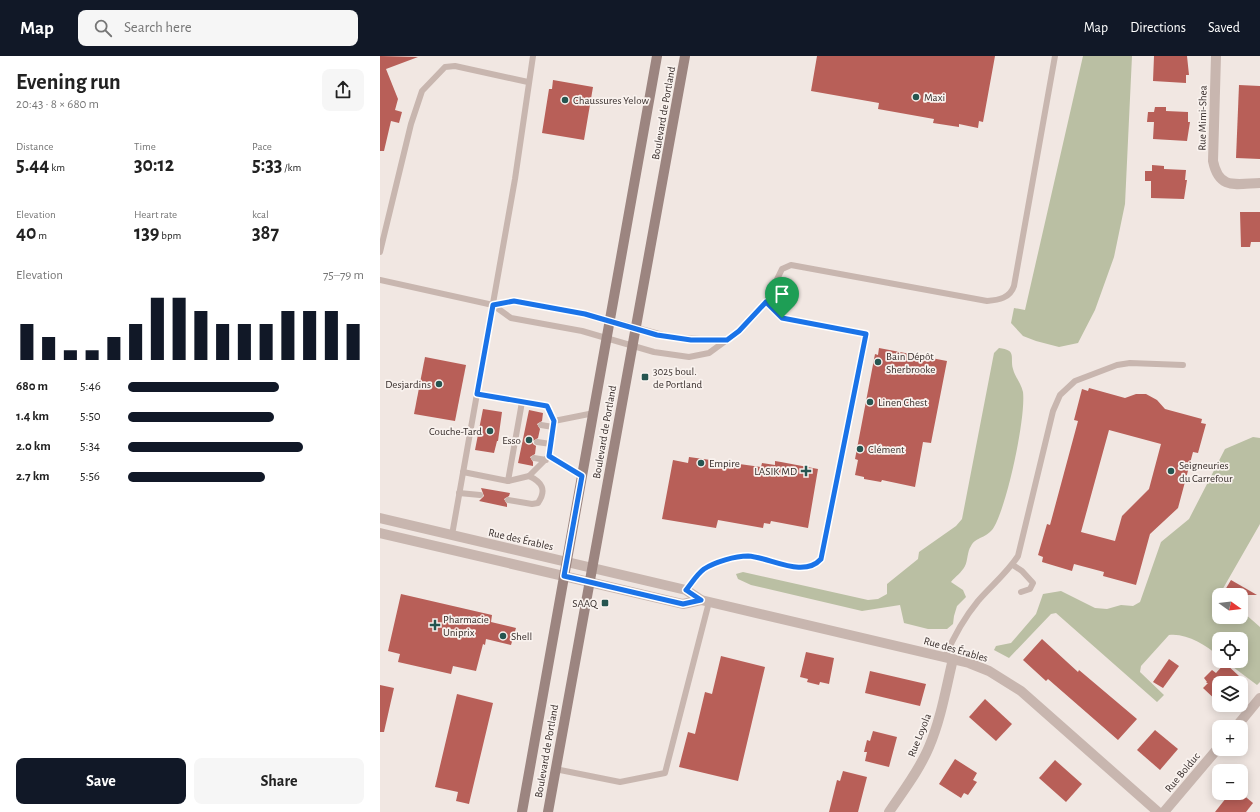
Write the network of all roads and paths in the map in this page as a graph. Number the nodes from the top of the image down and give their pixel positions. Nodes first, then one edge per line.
1 (533, 56) edge
2 (657, 56) edge
3 (685, 56) edge
4 (1055, 56) edge
5 (1216, 56) edge
6 (528, 82) junction
7 (1260, 183) edge
8 (380, 252) edge
9 (380, 280) edge
10 (766, 302) junction
11 (493, 305) junction
12 (610, 321) junction
13 (635, 328) junction
14 (607, 338) junction
15 (727, 340) junction
16 (632, 346) junction
17 (1183, 365) dead end
18 (477, 394) junction
19 (522, 402) junction
20 (594, 414) junction
21 (518, 421) junction
22 (526, 423) dead end
23 (554, 424) junction
24 (541, 425) dead end
25 (516, 438) junction
26 (523, 439) dead end
27 (538, 442) dead end
28 (551, 444) junction
29 (534, 458) dead end
30 (548, 458) junction
31 (463, 472) junction
32 (529, 476) junction
33 (582, 476) junction
34 (508, 481) junction
35 (459, 493) junction
36 (480, 495) dead end
37 (508, 500) dead end
38 (380, 518) edge
39 (380, 533) edge
40 (452, 535) junction
41 (567, 562) junction
42 (1013, 565) junction
43 (592, 568) junction
44 (564, 576) junction
45 (589, 582) junction
46 (686, 590) junction
47 (1021, 592) dead end
48 (705, 601) junction
49 (949, 658) junction
50 (1260, 698) edge
51 (1242, 720) edge
52 (1212, 755) edge
53 (555, 769) junction
54 (522, 812) edge
55 (548, 812) edge
56 (889, 812) edge
57 (1158, 812) edge
58 (1164, 812) edge

1 - 6 lane
2 - 12 main road, Boulevard de Portland
3 - 13 main road, Boulevard de Portland
4 - 10 lane
5 - 7 street, Rue Mimi-Shea
6 - 8 lane
6 - 11 lane
9 - 11 lane
10 - 15 lane
10 - 46 lane
11 - 12 lane
11 - 14 lane
11 - 18 lane
12 - 13 lane
12 - 14 main road, Boulevard de Portland
13 - 15 lane
13 - 16 main road, Boulevard de Portland
14 - 16 lane
14 - 20 main road, Boulevard de Portland
15 - 16 lane
16 - 43 main road, Boulevard de Portland
17 - 42 lane
18 - 19 lane
18 - 31 lane
19 - 21 lane
19 - 23 lane
20 - 23 lane
20 - 33 main road, Boulevard de Portland
21 - 22 lane
21 - 25 lane
23 - 24 lane
23 - 28 lane
25 - 26 lane
25 - 34 lane
27 - 28 lane
28 - 30 lane
29 - 30 lane
30 - 32 lane
30 - 33 lane
31 - 34 lane
31 - 35 lane
32 - 34 lane
32 - 37 lane
33 - 41 main road, Boulevard de Portland
35 - 36 lane
35 - 40 lane
38 - 40 street, Rue des Érables
39 - 44 street, Rue des Érables
40 - 41 street, Rue des Érables
41 - 43 street, Rue des Érables
41 - 44 main road, Boulevard de Portland
42 - 47 lane
42 - 49 lane
43 - 45 main road, Boulevard de Portland
43 - 46 street, Rue des Érables
44 - 45 street, Rue des Érables
44 - 54 main road, Boulevard de Portland
45 - 48 street, Rue des Érables
45 - 53 main road, Boulevard de Portland
46 - 48 street, Rue des Érables
48 - 49 street, Rue des Érables
48 - 53 lane
49 - 56 street, Rue Loyola
49 - 57 street, Rue des Érables
50 - 51 street
52 - 58 street, Rue Bolduc
53 - 55 main road, Boulevard de Portland

